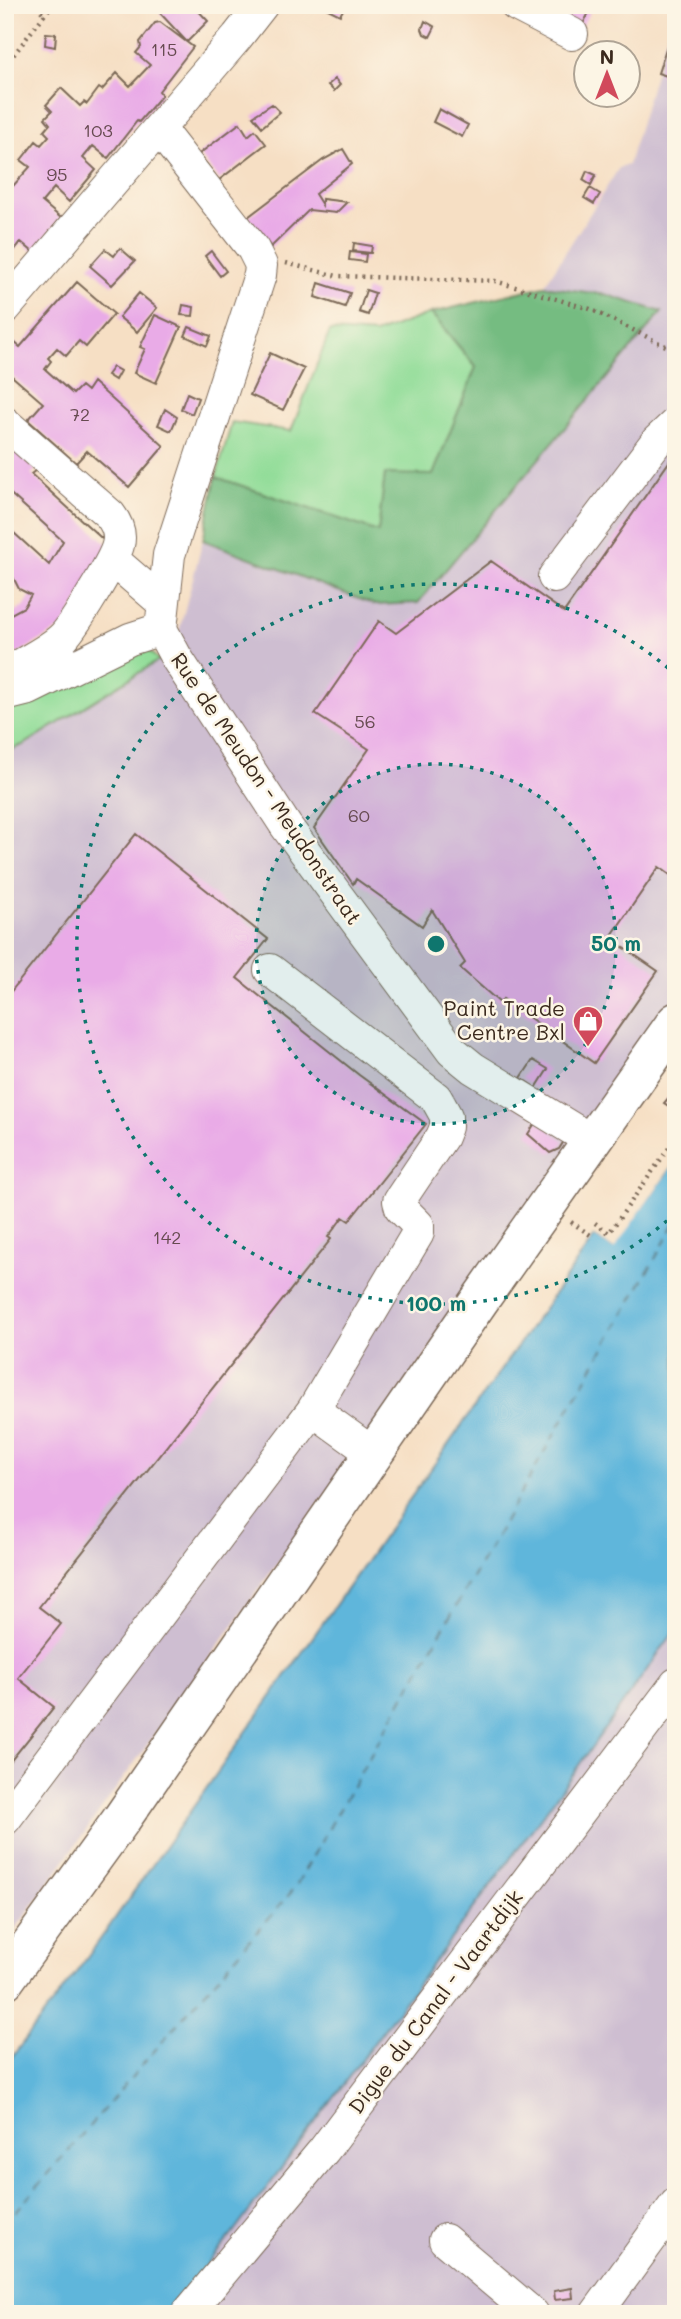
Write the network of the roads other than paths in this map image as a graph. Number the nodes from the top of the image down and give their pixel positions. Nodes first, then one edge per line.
1 (516, 5) edge
2 (248, 11) edge
3 (572, 34) dead end
4 (159, 129) junction
5 (5, 308) edge
6 (5, 423) edge
7 (676, 423) edge
8 (119, 565) dead end
9 (554, 577) dead end
10 (162, 616) junction
11 (5, 675) edge
12 (5, 695) edge
13 (270, 970) dead end
14 (676, 1022) edge
15 (592, 1141) junction
16 (313, 1410) junction
17 (374, 1454) junction
18 (676, 1684) edge
19 (5, 1819) edge
20 (5, 1980) edge
21 (676, 2204) edge
22 (445, 2240) dead end
23 (187, 2314) edge
24 (533, 2314) edge
25 (596, 2314) edge

1 - 3 street
2 - 4 street
4 - 5 street
4 - 10 street
6 - 11 street
7 - 9 street
8 - 10 street
10 - 12 street
10 - 15 street, Rue de Meudon - Meudonstraat
13 - 16 street
14 - 15 main road
15 - 17 main road
16 - 17 street
16 - 19 street
17 - 20 main road
18 - 23 street, Digue du Canal - Vaartdijk
21 - 25 street
22 - 24 street

